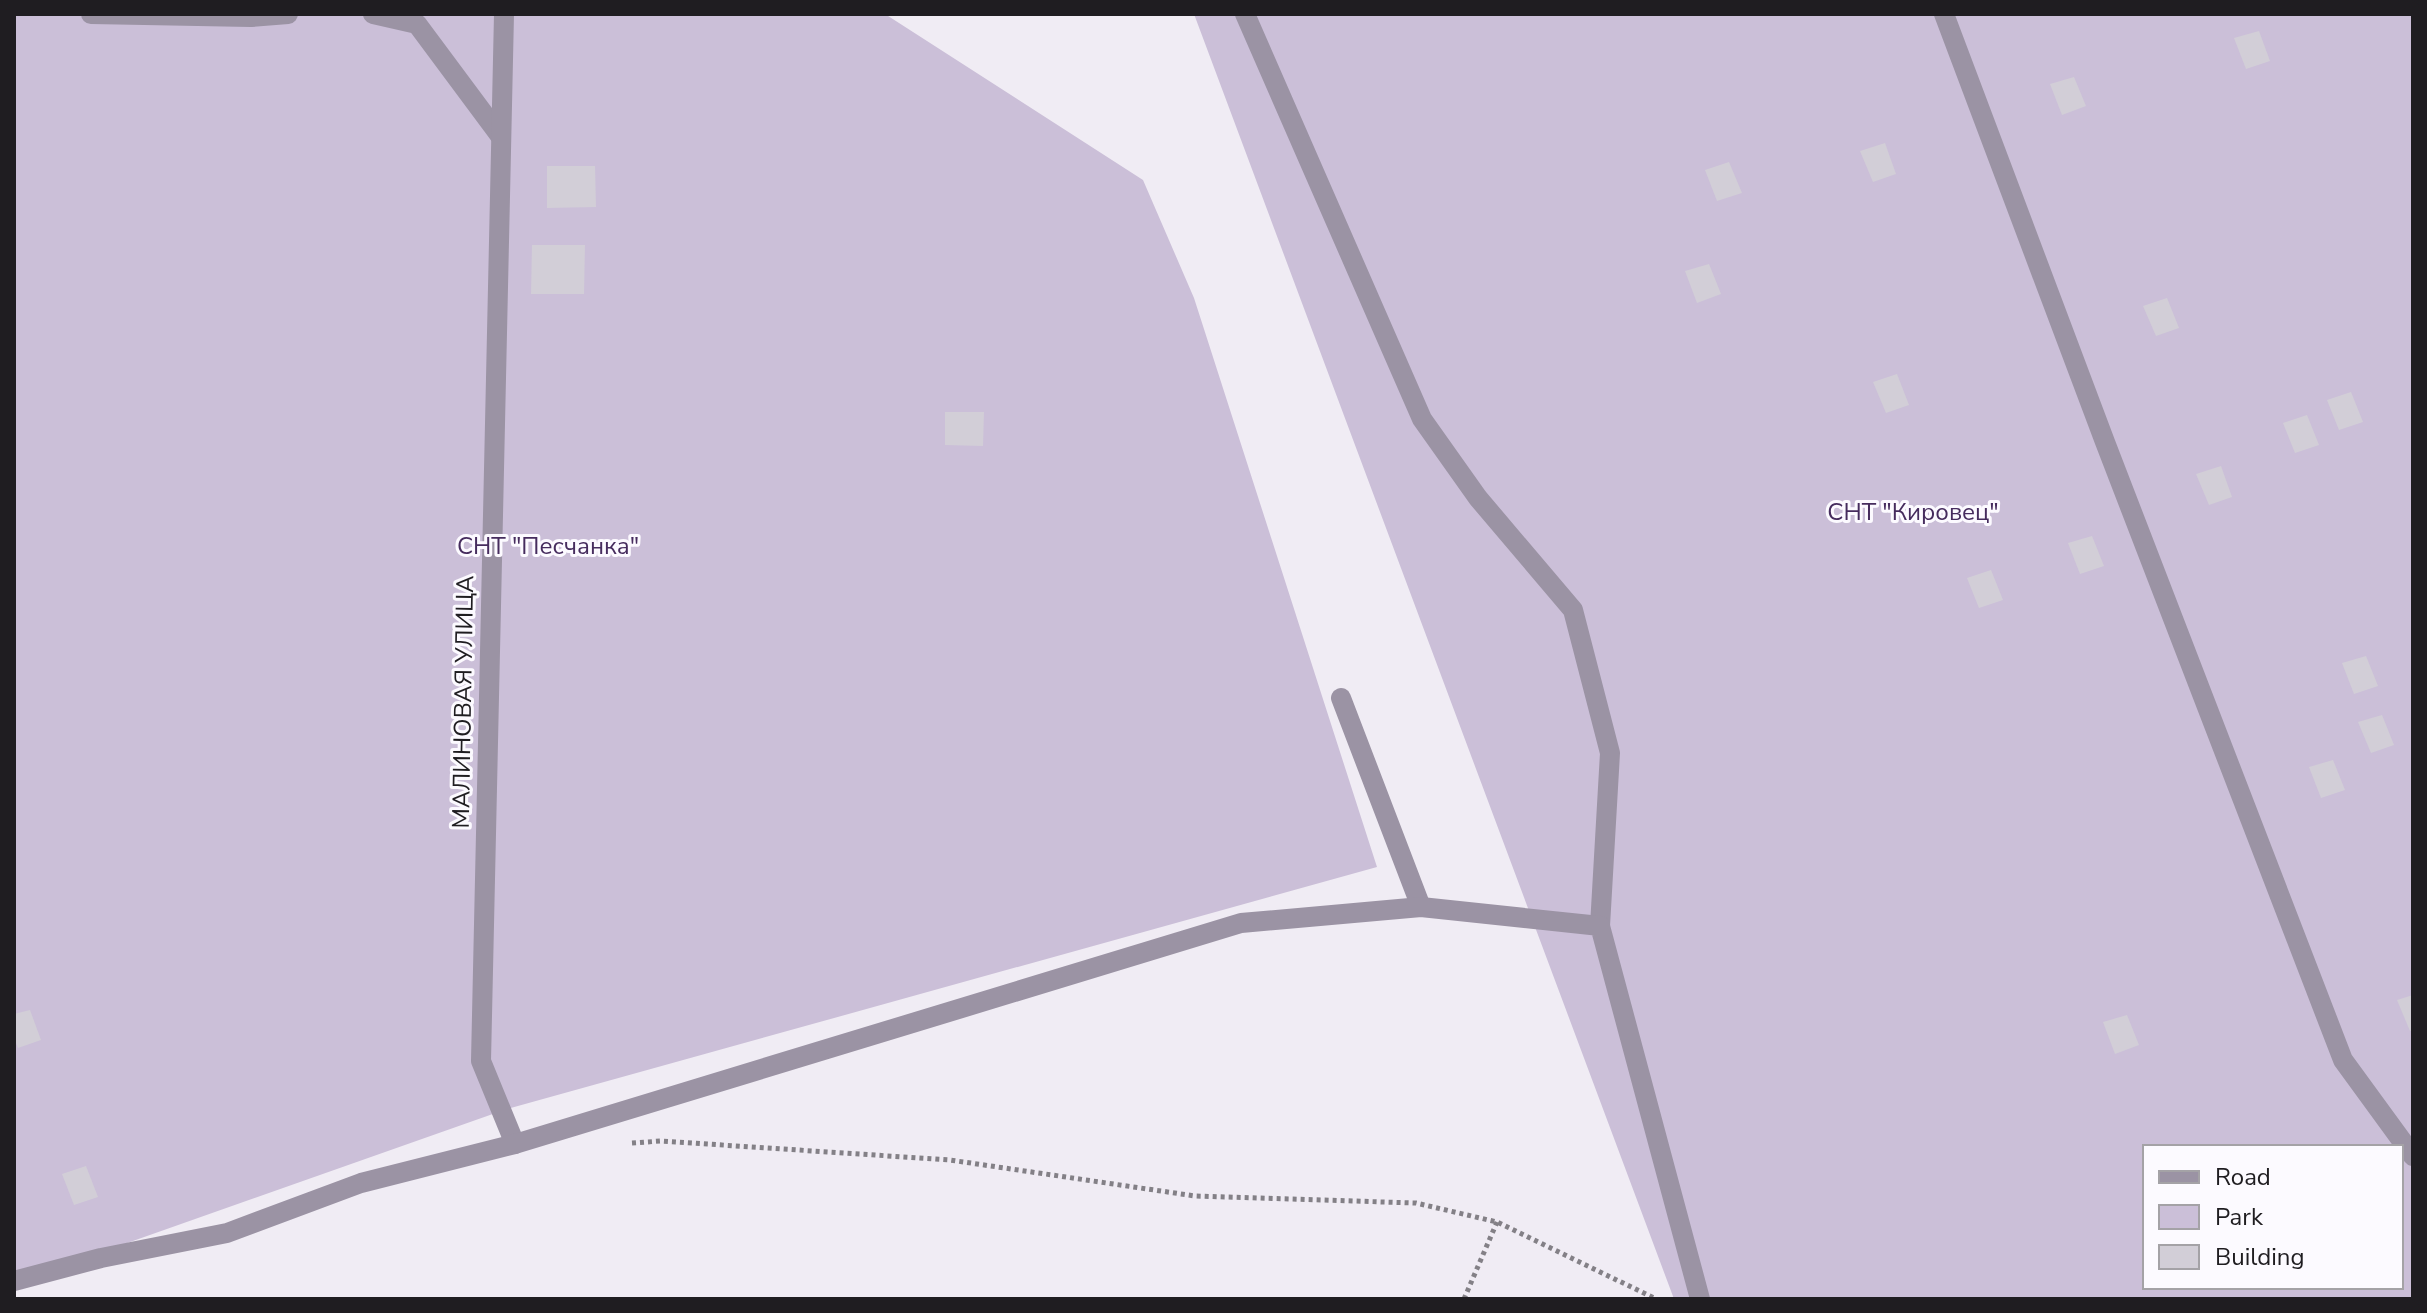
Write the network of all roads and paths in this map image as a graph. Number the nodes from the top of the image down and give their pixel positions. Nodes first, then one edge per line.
1 (91, 14) edge
2 (288, 14) edge
3 (373, 14) edge
4 (504, 14) edge
5 (1245, 14) edge
6 (1944, 14) edge
7 (501, 137) junction
8 (1341, 698) dead end
9 (1421, 907) junction
10 (1600, 926) junction
11 (631, 1143) dead end
12 (515, 1144) junction
13 (2413, 1156) edge
14 (1497, 1222) junction
15 (14, 1281) edge
16 (1464, 1299) edge
17 (1656, 1299) edge
18 (1700, 1299) edge

1 - 2 street
3 - 7 street
4 - 7 street, МАЛИНОВАЯ УЛИЦА
5 - 10 street
6 - 13 street
7 - 12 street, МАЛИНОВАЯ УЛИЦА
8 - 9 street
9 - 10 street
9 - 12 street
10 - 18 street
11 - 14 path
12 - 15 street
14 - 16 path
14 - 17 path

